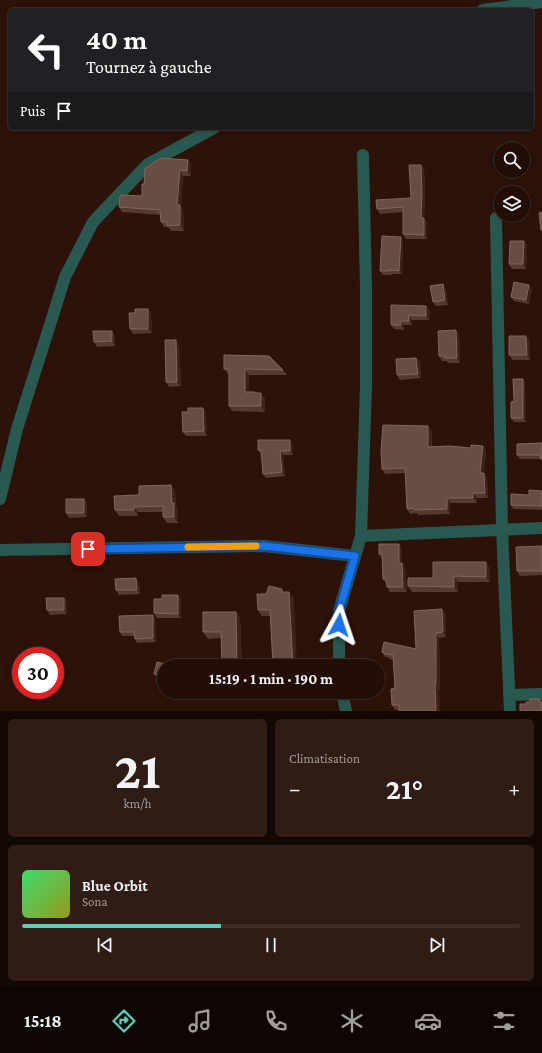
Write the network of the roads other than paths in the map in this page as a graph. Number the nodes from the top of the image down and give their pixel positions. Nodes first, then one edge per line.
1 (542, 2) edge
2 (498, 8) edge
3 (210, 130) edge
4 (363, 155) dead end
5 (496, 222) edge
6 (0, 499) edge
7 (542, 528) edge
8 (502, 529) junction
9 (361, 536) junction
10 (0, 550) edge
11 (355, 556) junction
12 (339, 659) edge
13 (542, 694) edge
14 (509, 696) junction
15 (343, 699) edge
16 (346, 711) edge
17 (510, 711) edge

1 - 2 street
3 - 6 street
4 - 9 street
5 - 8 street
7 - 8 street
8 - 9 street
8 - 14 street
9 - 11 street
10 - 11 street
11 - 12 street
13 - 14 street
14 - 17 street
15 - 16 street

